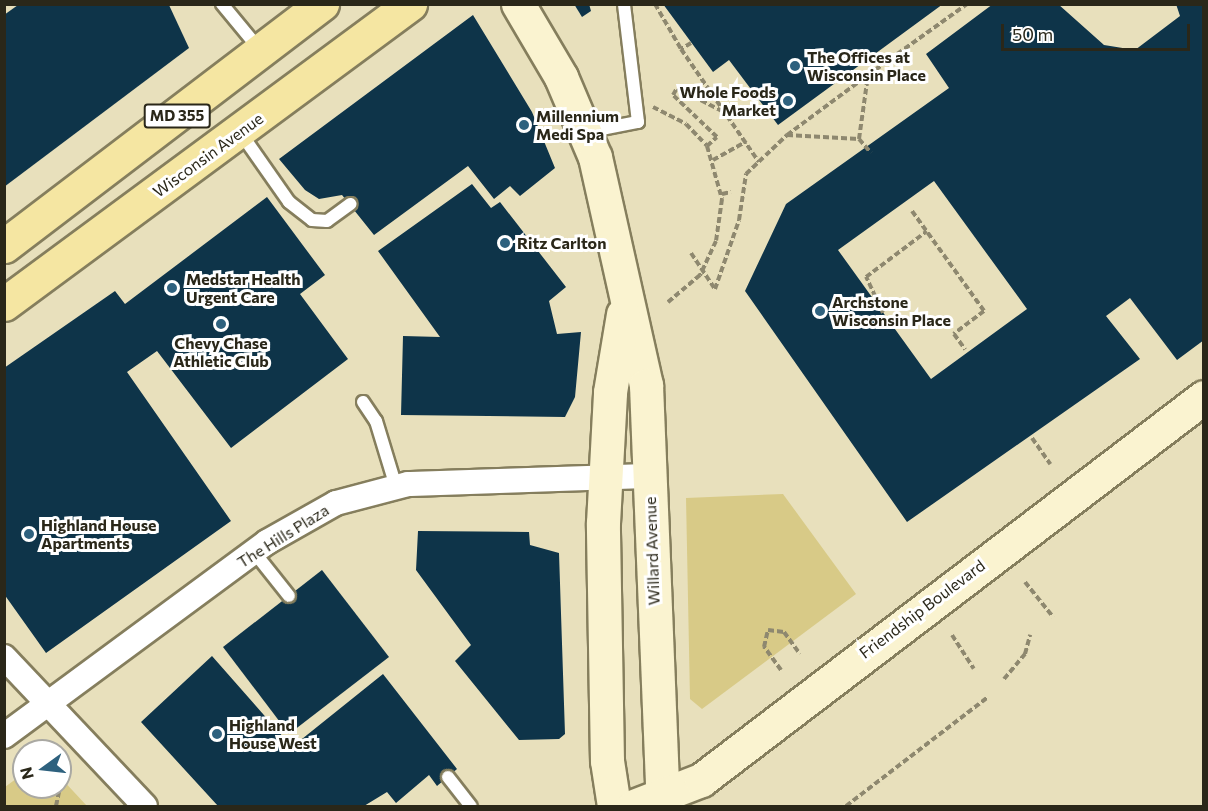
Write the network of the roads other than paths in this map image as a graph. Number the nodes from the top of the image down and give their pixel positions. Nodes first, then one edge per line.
1 (222, 4) edge
2 (322, 4) edge
3 (410, 4) edge
4 (518, 4) edge
5 (624, 4) edge
6 (261, 51) junction
7 (240, 132) junction
8 (586, 132) junction
9 (350, 204) dead end
10 (4, 246) edge
11 (626, 297) junction
12 (4, 304) edge
13 (1203, 397) edge
14 (363, 402) dead end
15 (649, 476) junction
16 (605, 477) junction
17 (396, 487) junction
18 (254, 552) junction
19 (289, 596) dead end
20 (4, 657) edge
21 (49, 704) junction
22 (4, 736) edge
23 (448, 777) dead end
24 (653, 804) edge
25 (145, 807) edge
26 (471, 807) edge
27 (614, 807) edge

1 - 6 lane
2 - 6 main road, MD 355
3 - 7 main road, Wisconsin Avenue / MD 355
4 - 8 street, Willard Avenue
5 - 8 lane
6 - 10 main road, MD 355
7 - 9 lane
7 - 12 main road, Wisconsin Avenue / MD 355
8 - 11 street, Willard Avenue
11 - 15 street, Willard Avenue
11 - 16 street, Willard Avenue
13 - 24 street, Friendship Boulevard
14 - 17 lane
15 - 16 street, The Hills Plaza
15 - 24 street, Willard Avenue
16 - 17 street, The Hills Plaza
16 - 27 street, Willard Avenue
17 - 18 street, The Hills Plaza
18 - 19 lane
18 - 21 street, The Hills Plaza
20 - 21 street
21 - 22 street, The Hills Plaza
21 - 25 street
23 - 26 lane

